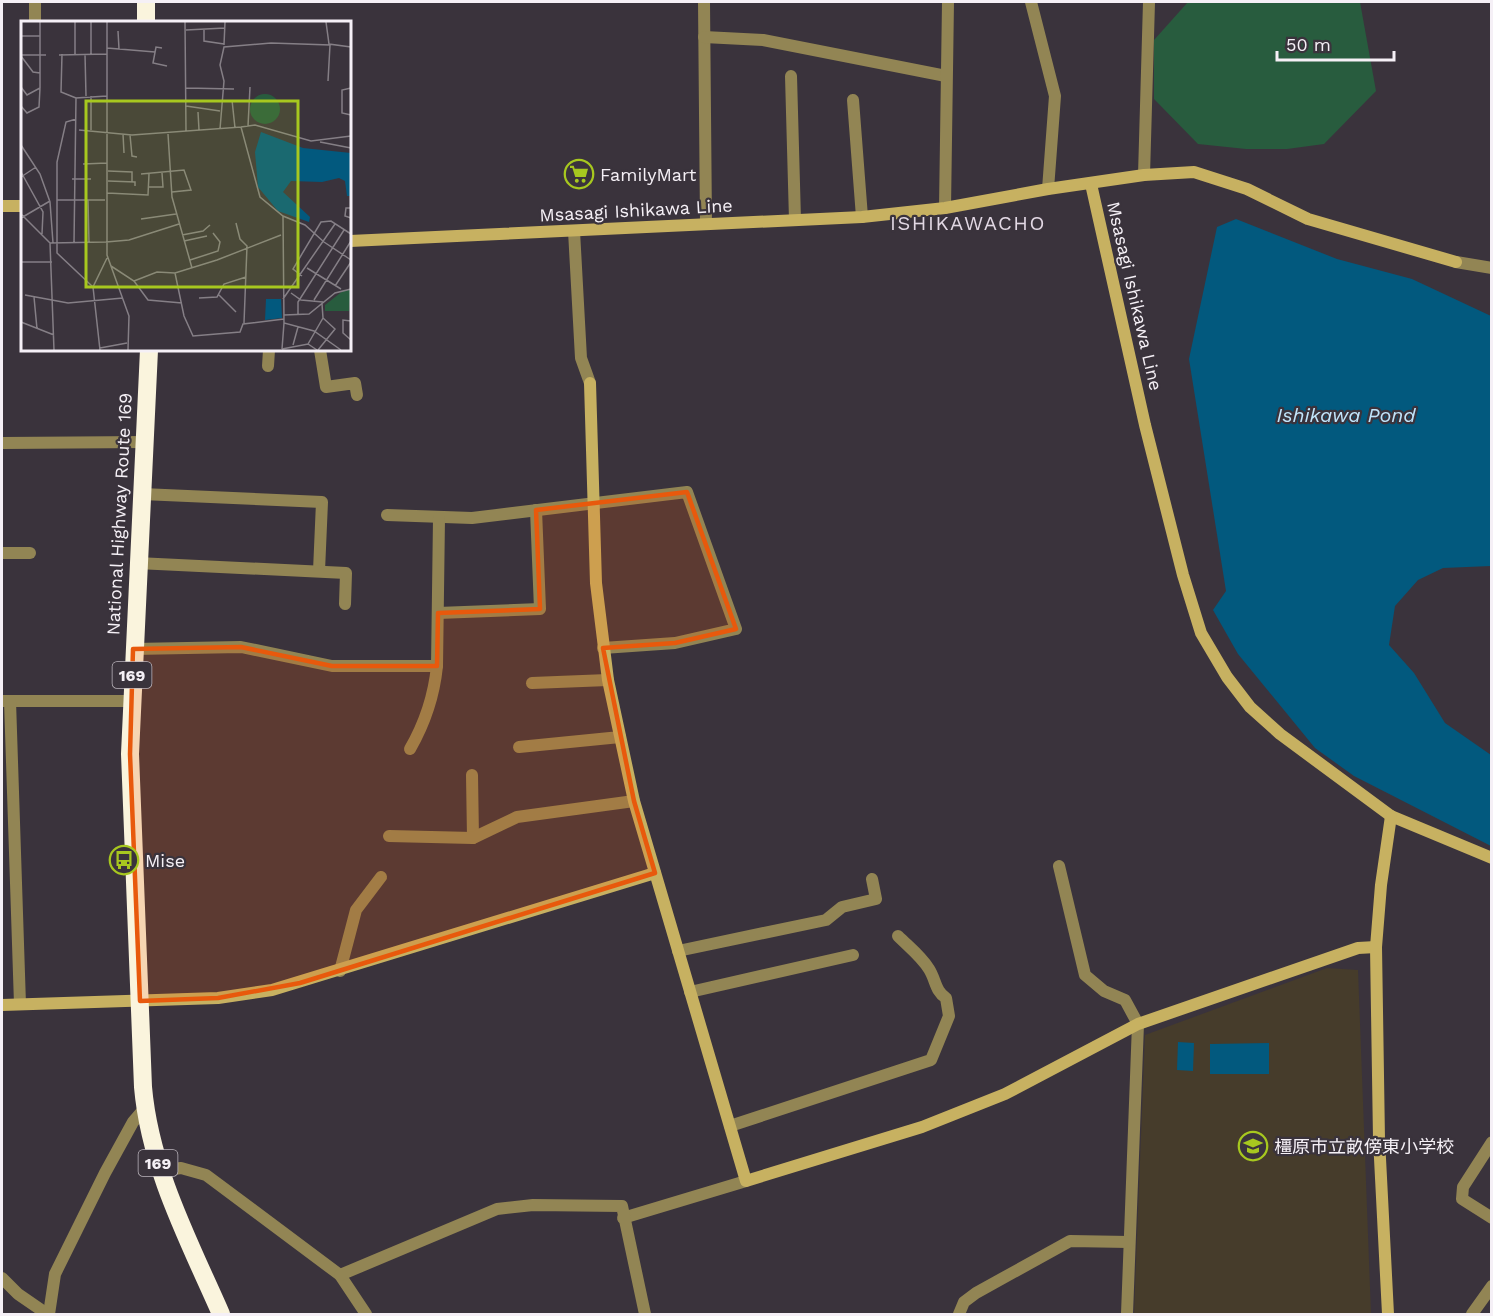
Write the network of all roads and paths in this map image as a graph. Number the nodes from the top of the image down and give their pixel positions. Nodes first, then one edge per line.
1 (35, 2) edge
2 (146, 2) edge
3 (704, 2) edge
4 (948, 2) edge
5 (1031, 2) edge
6 (1149, 2) edge
7 (35, 21) edge
8 (146, 21) edge
9 (705, 37) junction
10 (791, 76) dead end
11 (946, 76) junction
12 (853, 100) dead end
13 (1144, 175) junction
14 (1091, 184) junction
15 (1048, 189) junction
16 (21, 206) edge
17 (2, 207) edge
18 (945, 208) junction
19 (862, 217) junction
20 (795, 220) junction
21 (706, 225) junction
22 (574, 231) junction
23 (351, 241) edge
24 (1491, 268) edge
25 (149, 351) edge
26 (269, 351) edge
27 (320, 351) edge
28 (268, 366) dead end
29 (357, 395) dead end
30 (145, 442) junction
31 (2, 443) edge
32 (142, 494) junction
33 (595, 504) junction
34 (537, 510) junction
35 (387, 515) dead end
36 (439, 518) junction
37 (2, 553) edge
38 (30, 553) dead end
39 (137, 563) junction
40 (319, 571) junction
41 (345, 604) dead end
42 (438, 613) junction
43 (603, 648) junction
44 (133, 649) junction
45 (437, 666) junction
46 (608, 680) junction
47 (532, 682) dead end
48 (6, 701) edge
49 (131, 701) junction
50 (620, 737) junction
51 (519, 747) dead end
52 (410, 749) dead end
53 (472, 775) dead end
54 (634, 801) junction
55 (1391, 816) junction
56 (389, 836) dead end
57 (473, 838) junction
58 (1491, 858) edge
59 (1059, 866) dead end
60 (655, 873) junction
61 (381, 877) dead end
62 (872, 879) dead end
63 (898, 936) dead end
64 (1376, 948) junction
65 (678, 951) junction
66 (853, 955) dead end
67 (340, 971) junction
68 (690, 992) junction
69 (140, 1001) junction
70 (20, 1004) junction
71 (2, 1005) edge
72 (1138, 1024) junction
73 (145, 1108) junction
74 (730, 1126) junction
75 (1491, 1142) edge
76 (160, 1171) junction
77 (747, 1181) junction
78 (623, 1218) junction
79 (1491, 1218) edge
80 (1129, 1242) junction
81 (340, 1275) junction
82 (2, 1278) edge
83 (1491, 1286) edge
84 (48, 1314) edge
85 (221, 1314) edge
86 (366, 1314) edge
87 (645, 1314) edge
88 (959, 1314) edge
89 (1126, 1314) edge
90 (1388, 1314) edge
91 (1472, 1314) edge

1 - 7 street
2 - 8 highway
3 - 9 street
4 - 11 street
5 - 15 street
6 - 13 street
9 - 11 street
9 - 21 street
10 - 20 street
11 - 18 street
12 - 19 street
13 - 14 street
13 - 24 street
14 - 15 street, Msasagi Ishikawa Line
14 - 55 street, Msasagi Ishikawa Line
15 - 18 street, Msasagi Ishikawa Line
16 - 17 street
18 - 19 street, Msasagi Ishikawa Line
19 - 20 street, Msasagi Ishikawa Line
20 - 21 street, Msasagi Ishikawa Line
21 - 22 street, Msasagi Ishikawa Line
22 - 23 street, Msasagi Ishikawa Line
22 - 33 street
25 - 30 highway, National Highway Route 169 / 169
26 - 28 street
27 - 29 street
30 - 31 street
30 - 32 highway, National Highway Route 169 / 169
32 - 39 highway, National Highway Route 169 / 169
32 - 40 street
33 - 34 street
33 - 43 street
33 - 43 street
34 - 36 street
34 - 42 street
35 - 36 street
36 - 42 street
37 - 38 street
39 - 40 street
39 - 44 highway, National Highway Route 169 / 169
40 - 41 street
42 - 45 street
43 - 46 street
44 - 45 street
44 - 49 highway, National Highway Route 169 / 169
45 - 52 street
46 - 47 street
46 - 50 street
48 - 49 street
48 - 70 street
49 - 69 highway, National Highway Route 169 / 169
50 - 51 street
50 - 54 street
53 - 57 street
54 - 57 street
54 - 60 street
55 - 58 street, Msasagi Ishikawa Line
55 - 64 street
56 - 57 street
59 - 72 street
60 - 65 street
60 - 67 street
61 - 67 street
62 - 65 street
63 - 74 street
64 - 72 street
64 - 90 street
65 - 68 street
66 - 68 street
67 - 69 street
68 - 74 street
69 - 70 street
69 - 73 highway, National Highway Route 169 / 169
70 - 71 street
72 - 77 street
72 - 80 street
73 - 76 highway, National Highway Route 169 / 169
73 - 84 street
74 - 77 street
75 - 79 street
76 - 81 street
76 - 85 highway, National Highway Route 169 / 169
77 - 78 street
78 - 81 street
78 - 87 street
80 - 88 street
80 - 89 street
81 - 86 street
82 - 84 street
83 - 91 street

